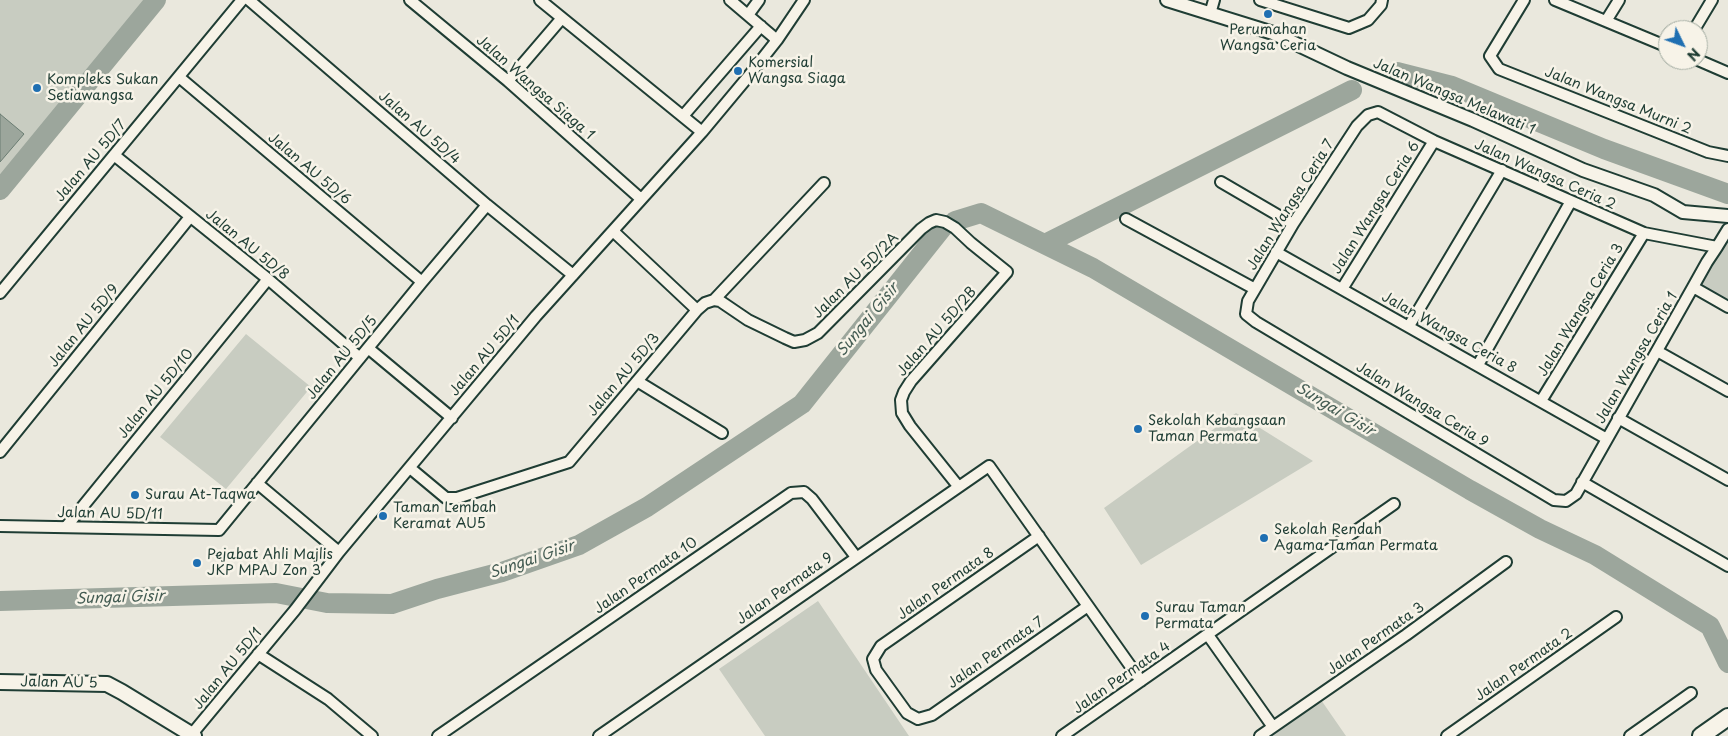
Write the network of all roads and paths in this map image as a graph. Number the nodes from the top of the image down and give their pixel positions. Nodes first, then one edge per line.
1 (242, 0) edge
2 (249, 0) edge
3 (410, 0) edge
4 (540, 0) edge
5 (730, 0) edge
6 (760, 0) edge
7 (804, 0) edge
8 (1167, 0) edge
9 (1214, 0) edge
10 (1260, 0) edge
11 (1382, 0) edge
12 (1524, 0) edge
13 (1555, 0) edge
14 (1619, 0) edge
15 (1712, 0) edge
16 (1210, 14) junction
17 (748, 15) junction
18 (562, 18) junction
19 (1700, 20) edge
20 (1606, 21) junction
21 (761, 26) junction
22 (777, 40) junction
23 (1658, 43) edge
24 (1708, 64) edge
25 (1728, 73) edge
26 (179, 77) junction
27 (508, 81) junction
28 (1368, 115) joint
29 (683, 116) junction
30 (702, 132) junction
31 (1434, 142) junction
32 (114, 155) junction
33 (1728, 156) edge
34 (1502, 170) junction
35 (1221, 182) dead end
36 (824, 183) dead end
37 (641, 199) junction
38 (1571, 201) junction
39 (487, 205) junction
40 (1728, 216) edge
41 (190, 217) junction
42 (1126, 219) dead end
43 (1293, 224) junction
44 (1728, 229) edge
45 (613, 231) junction
46 (1644, 233) junction
47 (1718, 247) junction
48 (1276, 252) junction
49 (1007, 272) joint
50 (573, 275) junction
51 (268, 279) junction
52 (422, 282) junction
53 (1693, 287) junction
54 (1254, 289) junction
55 (1342, 289) junction
56 (0, 293) edge
57 (714, 300) junction
58 (1728, 307) edge
59 (697, 310) junction
60 (1246, 314) joint
61 (1410, 326) junction
62 (368, 348) junction
63 (1657, 351) junction
64 (360, 358) junction
65 (1478, 365) junction
66 (637, 380) junction
67 (1728, 391) edge
68 (1541, 401) junction
69 (452, 418) junction
70 (1618, 418) junction
71 (722, 433) dead end
72 (1607, 439) junction
73 (0, 452) edge
74 (410, 468) junction
75 (1728, 480) edge
76 (1582, 482) junction
77 (257, 483) junction
78 (958, 486) junction
79 (1394, 504) dead end
80 (0, 526) edge
81 (66, 527) junction
82 (219, 530) joint
83 (1039, 536) junction
84 (340, 552) junction
85 (856, 557) junction
86 (1506, 562) dead end
87 (1728, 566) edge
88 (1088, 606) junction
89 (1616, 617) dead end
90 (1208, 635) junction
91 (258, 654) junction
92 (1141, 681) junction
93 (0, 682) edge
94 (1691, 693) dead end
95 (1728, 718) edge
96 (918, 719) joint
97 (1273, 727) junction
98 (193, 735) edge
99 (372, 736) edge
100 (438, 736) edge
101 (599, 736) edge
102 (1062, 736) edge
103 (1260, 736) edge
104 (1447, 736) edge
105 (1630, 736) edge
106 (1701, 736) edge

1 - 26 street, Jalan AU 5D/7
2 - 39 street, Jalan AU 5D/4
3 - 27 street, Jalan Wangsa Siaga 1
4 - 18 street
5 - 17 street
6 - 17 street
7 - 22 street, Jalan AU 5D/1
8 - 16 street, Jalan Wangsa Melawati 1
9 - 16 street
10 - 11 street
12 - 33 street, Jalan Wangsa Murni 2
13 - 20 street
14 - 20 street
15 - 19 street
16 - 40 street, Jalan Wangsa Melawati 1
17 - 21 street
18 - 27 street
18 - 29 street
20 - 23 street
21 - 22 street
21 - 29 street
22 - 30 street, Jalan AU 5D/1
24 - 25 street
26 - 32 street, Jalan AU 5D/7
26 - 52 street, Jalan AU 5D/6
27 - 37 street, Jalan Wangsa Siaga 1
28 - 31 street, Jalan Wangsa Ceria 2
28 - 43 street, Jalan Wangsa Ceria 7
29 - 30 street
30 - 37 street, Jalan AU 5D/1
31 - 34 street, Jalan Wangsa Ceria 2
31 - 55 street, Jalan Wangsa Ceria 6
32 - 41 street, Jalan AU 5D/8
32 - 56 street, Jalan AU 5D/7
34 - 38 street, Jalan Wangsa Ceria 2
34 - 61 street
35 - 43 street
36 - 57 street, Jalan AU 5D/3
37 - 45 street, Jalan AU 5D/1
38 - 46 street, Jalan Wangsa Ceria 2
38 - 65 street
39 - 50 street, Jalan AU 5D/4
39 - 52 street, Jalan AU 5D/5
41 - 51 street, Jalan AU 5D/8
41 - 73 street, Jalan AU 5D/9
42 - 54 street
43 - 48 street, Jalan Wangsa Ceria 7
44 - 47 street, Jalan Wangsa Ceria 1
45 - 50 street, Jalan AU 5D/1
45 - 59 street
46 - 47 street, Jalan Wangsa Ceria 2
46 - 68 street, Jalan Wangsa Ceria 3
47 - 53 street, Jalan Wangsa Ceria 1
48 - 54 street, Jalan Wangsa Ceria 7
48 - 55 street, Jalan Wangsa Ceria 8
49 - 57 street, Jalan AU 5D/2A
49 - 78 street, Jalan AU 5D/2B
50 - 69 street, Jalan AU 5D/1
51 - 64 street, Jalan AU 5D/8
51 - 81 street, Jalan AU 5D/10
52 - 62 street, Jalan AU 5D/5
53 - 58 street
53 - 63 street, Jalan Wangsa Ceria 1
54 - 60 street, Jalan Wangsa Ceria 7
55 - 61 street, Jalan Wangsa Ceria 8
57 - 59 street, Jalan AU 5D/3
59 - 66 street, Jalan AU 5D/3
60 - 76 street, Jalan Wangsa Ceria 9
61 - 65 street, Jalan Wangsa Ceria 8
62 - 64 street, Jalan AU 5D/5
62 - 69 street
63 - 67 street
63 - 70 street, Jalan Wangsa Ceria 1
64 - 77 street, Jalan AU 5D/5
65 - 68 street, Jalan Wangsa Ceria 8
66 - 71 street
66 - 74 street, Jalan AU 5D/3
68 - 72 street, Jalan Wangsa Ceria 8
69 - 74 street, Jalan AU 5D/1
70 - 72 street, Jalan Wangsa Ceria 1
70 - 75 street
72 - 76 street, Jalan Wangsa Ceria 1
74 - 84 street, Jalan AU 5D/1
76 - 87 street
77 - 82 street, Jalan AU 5D/5
77 - 84 street
78 - 83 street, Jalan Permata 9
78 - 85 street, Jalan Permata 9
79 - 90 street, Jalan Permata 4
80 - 81 street, Jalan AU 5D/11
81 - 82 street, Jalan AU 5D/11
83 - 88 street
83 - 96 street, Jalan Permata 8
84 - 91 street, Jalan AU 5D/1
85 - 100 street, Jalan Permata 10
85 - 101 street, Jalan Permata 9
86 - 97 street, Jalan Permata 3
88 - 92 street
88 - 96 street, Jalan Permata 7
89 - 104 street, Jalan Permata 2
90 - 92 street, Jalan Permata 4
90 - 97 street
91 - 98 street, Jalan AU 5D/1
91 - 99 street
92 - 102 street, Jalan Permata 4
93 - 98 main road, Jalan AU 5
94 - 105 street
95 - 106 highway
97 - 103 street, Jalan Permata 3

